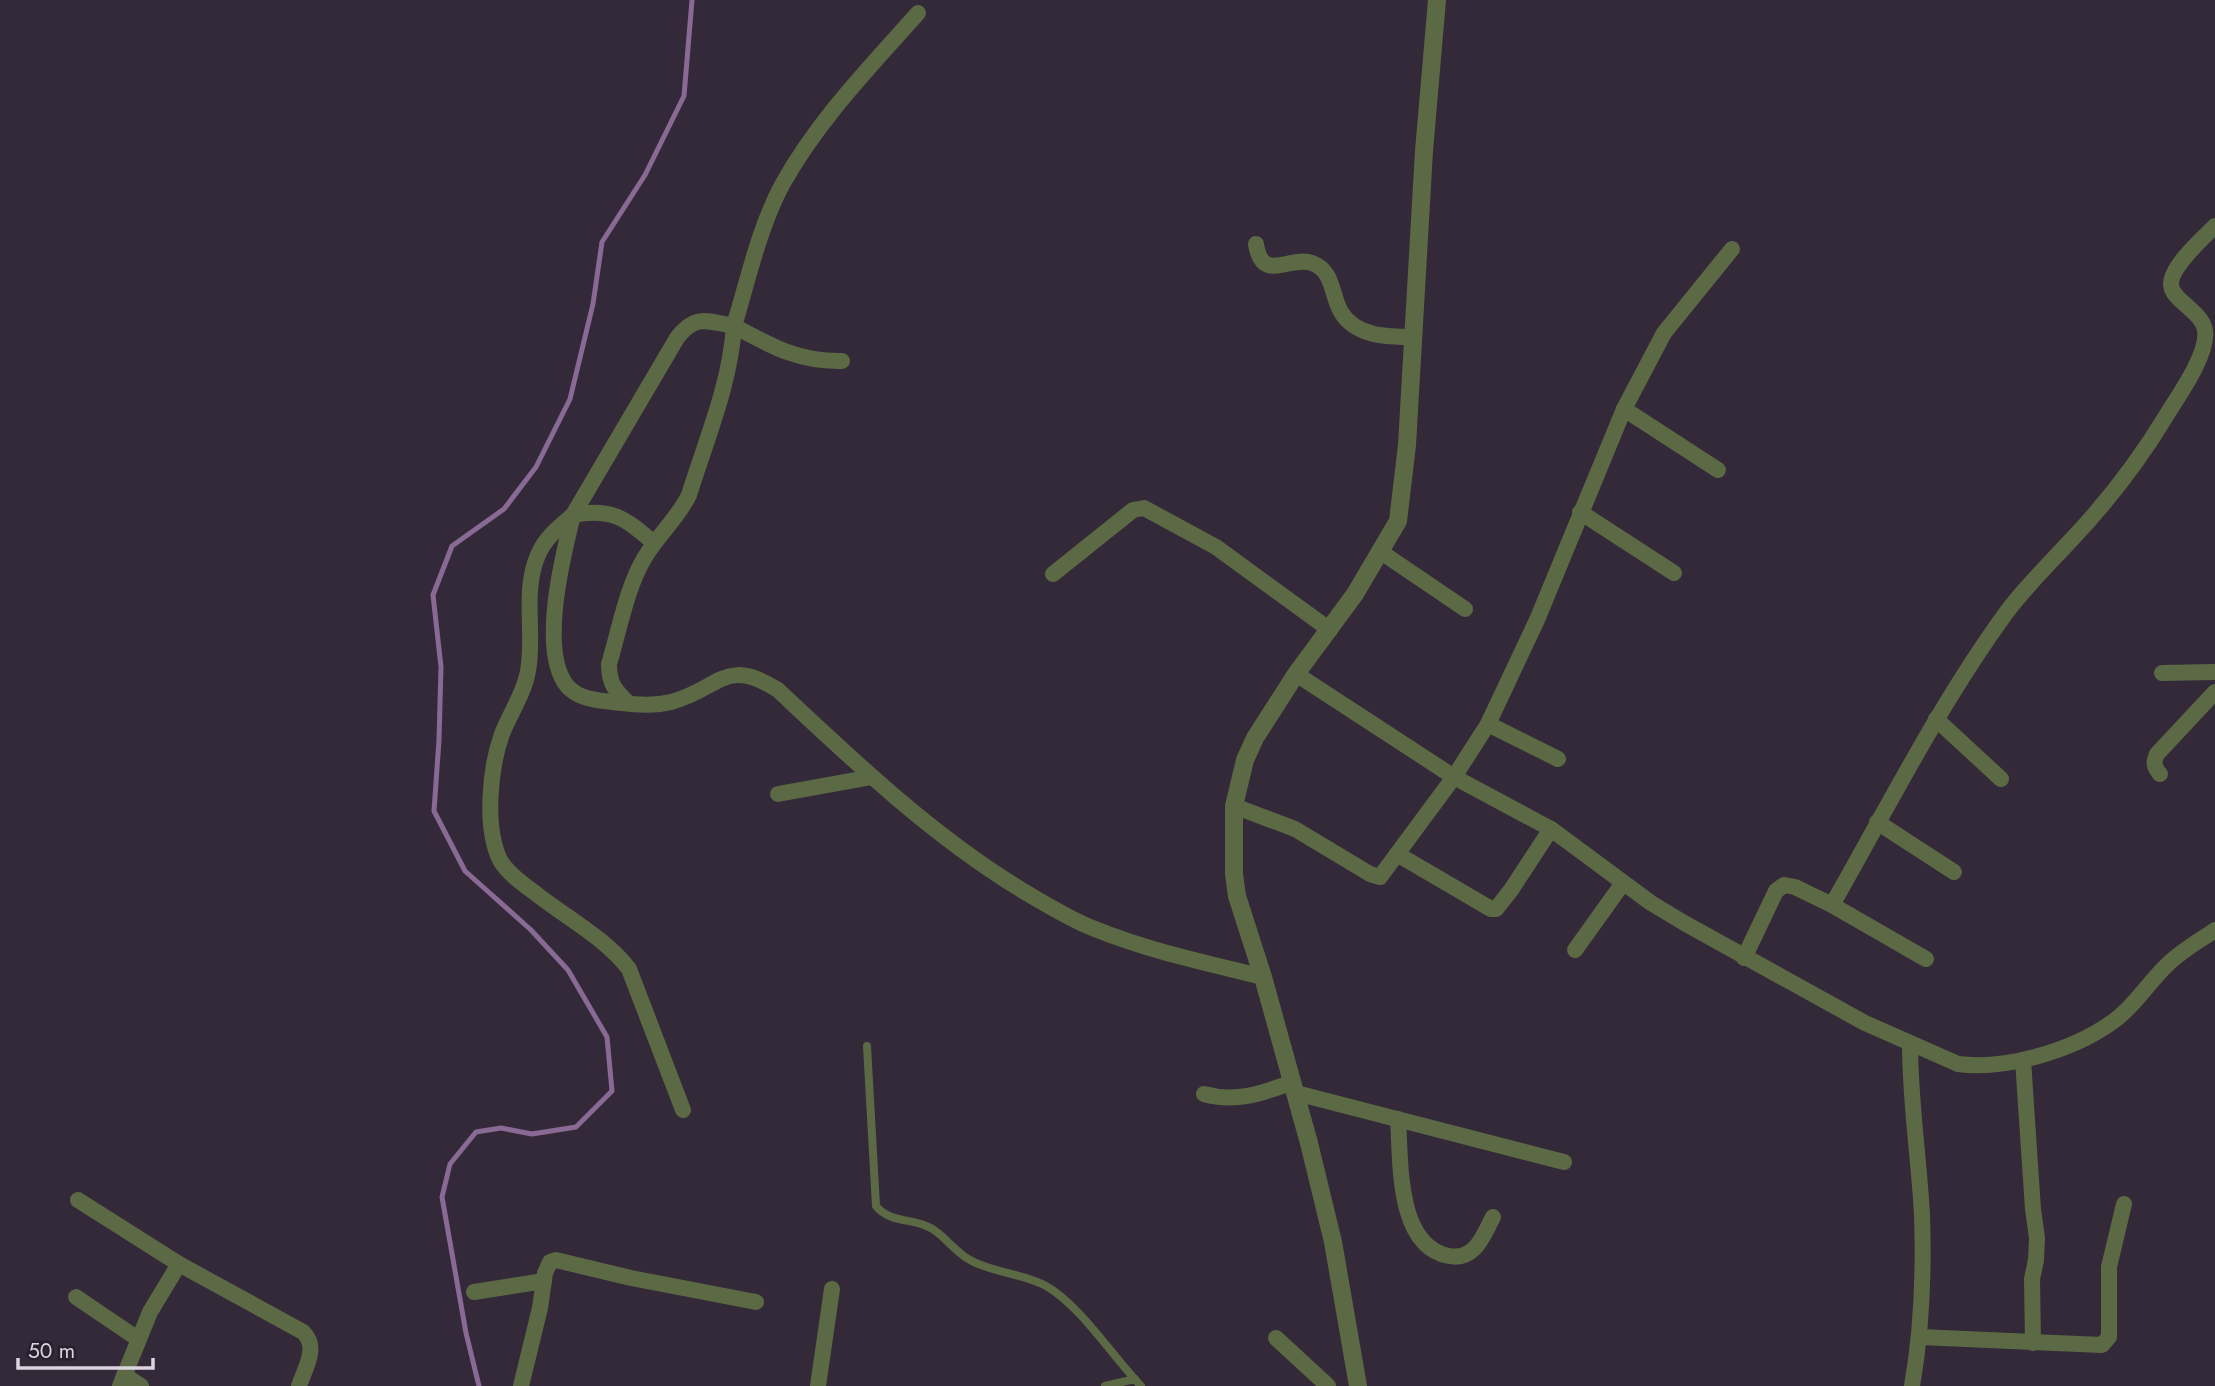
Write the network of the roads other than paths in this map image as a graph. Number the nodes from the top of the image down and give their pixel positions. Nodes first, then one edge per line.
1 (1437, 0) edge
2 (918, 13) dead end
3 (2215, 226) edge
4 (1256, 244) dead end
5 (1731, 249) dead end
6 (734, 326) junction
7 (1414, 337) junction
8 (2210, 348) edge
9 (842, 361) dead end
10 (1625, 409) junction
11 (1718, 470) dead end
12 (1580, 512) junction
13 (573, 515) junction
14 (654, 544) junction
15 (1381, 552) junction
16 (1674, 573) dead end
17 (1054, 574) dead end
18 (1465, 610) dead end
19 (1330, 631) junction
20 (2215, 671) edge
21 (2162, 673) dead end
22 (1296, 674) junction
23 (2215, 692) edge
24 (628, 703) junction
25 (1936, 719) junction
26 (1488, 724) junction
27 (1558, 759) dead end
28 (2160, 774) dead end
29 (872, 777) junction
30 (1454, 777) junction
31 (2001, 779) dead end
32 (778, 794) dead end
33 (1234, 806) junction
34 (1877, 822) junction
35 (1551, 829) junction
36 (1397, 854) junction
37 (1954, 872) dead end
38 (1623, 883) junction
39 (1832, 905) junction
40 (2215, 930) edge
41 (1575, 950) dead end
42 (1744, 958) junction
43 (1926, 959) dead end
44 (1264, 977) junction
45 (1910, 1044) junction
46 (867, 1046) dead end
47 (2023, 1060) junction
48 (1294, 1087) junction
49 (1204, 1094) dead end
50 (683, 1110) dead end
51 (1398, 1119) junction
52 (1564, 1162) dead end
53 (78, 1199) dead end
54 (2124, 1204) dead end
55 (1493, 1217) dead end
56 (179, 1264) junction
57 (544, 1281) junction
58 (832, 1289) dead end
59 (474, 1292) dead end
60 (76, 1297) dead end
61 (756, 1302) dead end
62 (1920, 1337) junction
63 (1276, 1338) dead end
64 (138, 1339) junction
65 (2033, 1343) junction
66 (122, 1380) edge
67 (1138, 1383) edge
68 (141, 1386) edge
69 (299, 1386) edge
70 (521, 1386) edge
71 (818, 1386) edge
72 (1105, 1386) edge
73 (1328, 1386) edge
74 (1359, 1386) edge
75 (1912, 1386) edge

1 - 7 street
2 - 6 street
3 - 8 street
4 - 7 street
5 - 10 street
6 - 9 street
6 - 13 street
6 - 14 street
7 - 15 street
8 - 25 street
10 - 11 street
10 - 12 street
12 - 16 street
12 - 26 street
13 - 14 street
13 - 24 street
13 - 50 street
14 - 24 street
15 - 18 street
15 - 19 street
17 - 19 street
19 - 22 street
20 - 21 street
22 - 30 street
22 - 33 street
23 - 28 street
24 - 29 street
25 - 31 street
25 - 34 street
26 - 27 street
26 - 30 street
29 - 32 street
29 - 44 street
30 - 35 street
30 - 36 street
33 - 36 street
33 - 44 street
34 - 37 street
34 - 39 street
35 - 36 street
35 - 38 street
38 - 41 street
38 - 42 street
39 - 42 street
39 - 43 street
40 - 47 street
42 - 45 street
44 - 48 street
45 - 47 street
45 - 62 street
46 - 67 lane
47 - 65 street
48 - 49 street
48 - 51 street
48 - 74 street
51 - 52 street
51 - 55 street
53 - 56 street
54 - 65 street
56 - 64 street
56 - 69 street
57 - 59 street
57 - 61 street
57 - 70 street
58 - 71 street
60 - 64 street
62 - 65 street
62 - 75 street
63 - 73 street
64 - 66 street
66 - 68 street
67 - 72 lane

